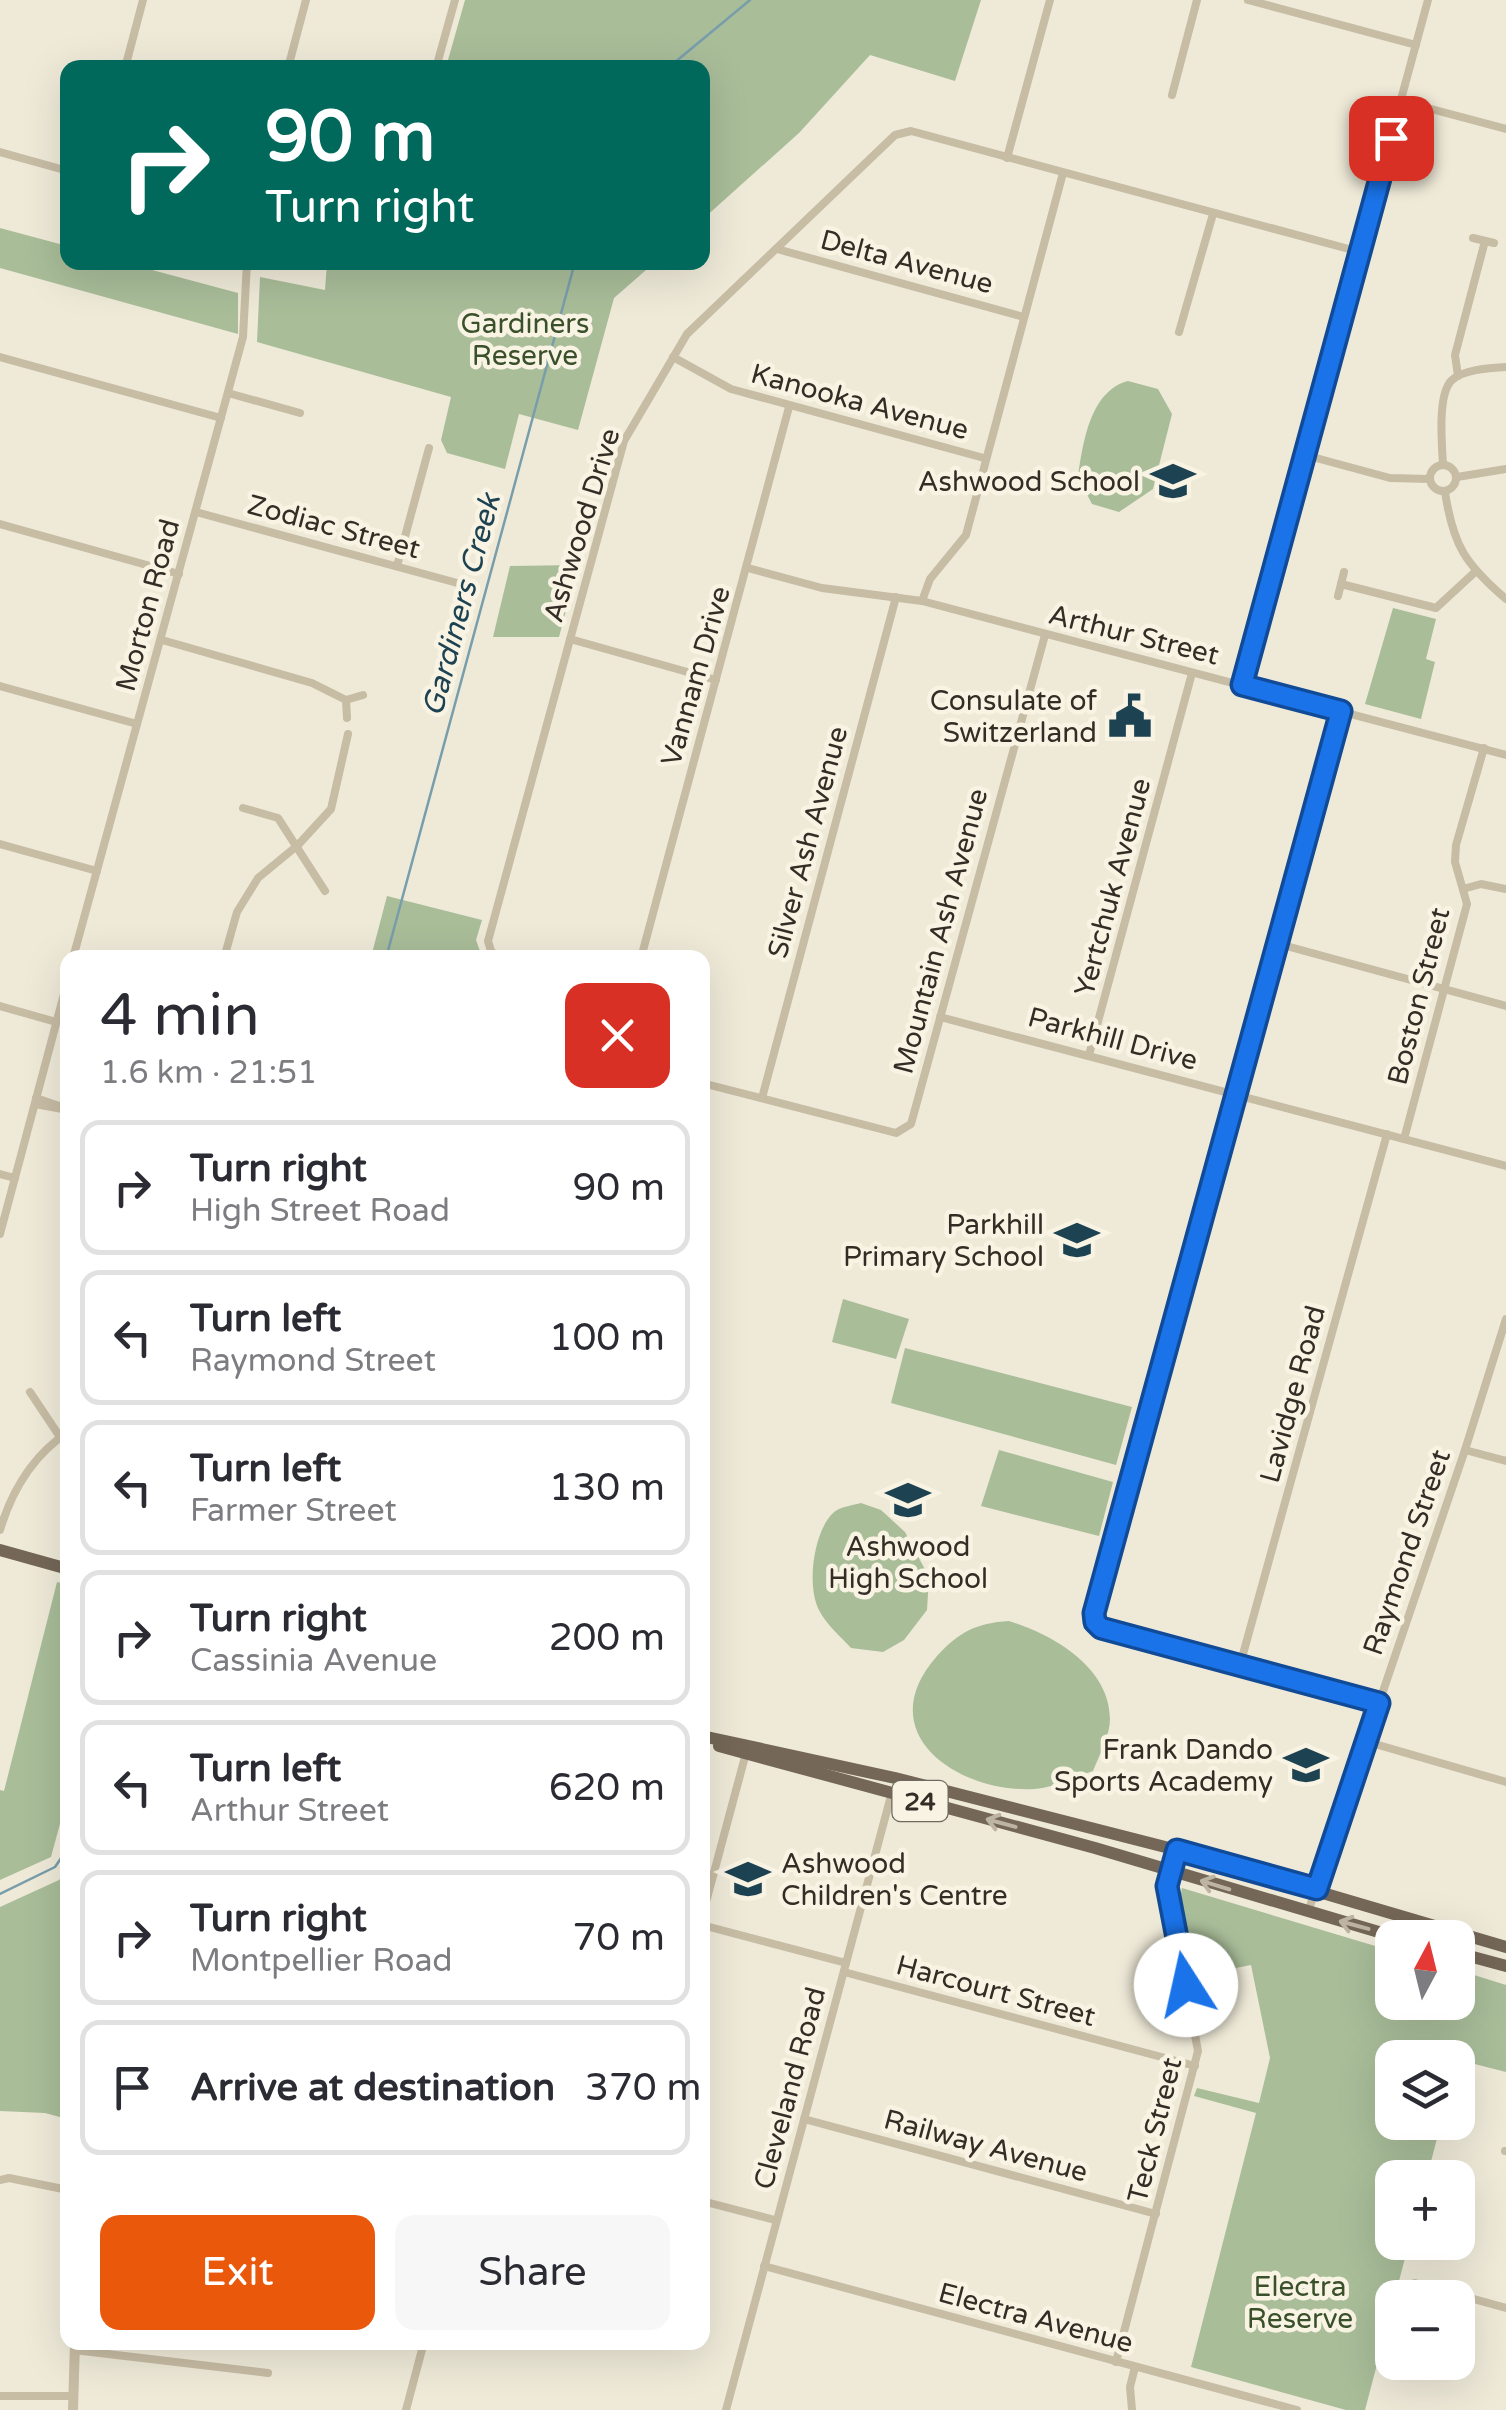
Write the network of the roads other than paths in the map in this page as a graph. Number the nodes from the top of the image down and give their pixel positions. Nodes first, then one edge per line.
1 (143, 0) edge
2 (306, 0) edge
3 (455, 0) edge
4 (1050, 0) edge
5 (1196, 0) edge
6 (1248, 0) edge
7 (1428, 0) edge
8 (1416, 45) junction
9 (127, 60) edge
10 (290, 60) edge
11 (438, 60) edge
12 (1172, 95) dead end
13 (1401, 101) junction
14 (1506, 128) edge
15 (0, 152) edge
16 (1007, 158) junction
17 (60, 169) edge
18 (1063, 173) junction
19 (1213, 214) junction
20 (1473, 238) dead end
21 (777, 249) junction
22 (1360, 252) junction
23 (247, 270) edge
24 (1024, 317) junction
25 (1179, 332) dead end
26 (673, 356) junction
27 (0, 358) edge
28 (1506, 366) edge
29 (1458, 376) junction
30 (228, 393) junction
31 (789, 407) junction
32 (300, 413) dead end
33 (221, 418) junction
34 (429, 448) dead end
35 (1305, 455) junction
36 (984, 458) junction
37 (1443, 464) junction
38 (1506, 469) edge
39 (1457, 476) junction
40 (1430, 480) junction
41 (1445, 492) junction
42 (196, 512) junction
43 (0, 524) edge
44 (396, 566) junction
45 (748, 568) junction
46 (1344, 572) dead end
47 (1475, 572) junction
48 (180, 574) junction
49 (462, 584) dead end
50 (1342, 584) junction
51 (1338, 596) dead end
52 (896, 597) junction
53 (1506, 598) edge
54 (922, 601) junction
55 (1045, 635) junction
56 (570, 639) junction
57 (162, 640) junction
58 (1192, 672) junction
59 (716, 680) junction
60 (1242, 685) junction
61 (0, 686) edge
62 (363, 695) dead end
63 (346, 700) junction
64 (1341, 711) junction
65 (347, 718) dead end
66 (138, 724) junction
67 (348, 734) dead end
68 (1484, 748) junction
69 (1506, 754) edge
70 (243, 808) dead end
71 (0, 844) edge
72 (298, 845) junction
73 (97, 870) junction
74 (1463, 889) junction
75 (1506, 889) edge
76 (324, 891) dead end
77 (1278, 944) junction
78 (75, 950) edge
79 (226, 950) edge
80 (491, 950) edge
81 (643, 950) edge
82 (1445, 989) junction
83 (0, 1006) edge
84 (1506, 1006) edge
85 (60, 1008) edge
86 (940, 1016) junction
87 (56, 1022) junction
88 (1089, 1055) junction
89 (710, 1084) edge
90 (1236, 1094) junction
91 (762, 1098) junction
92 (36, 1101) junction
93 (60, 1108) edge
94 (1387, 1134) junction
95 (1404, 1139) junction
96 (1506, 1166) edge
97 (0, 1177) edge
98 (14, 1180) junction
99 (0, 1234) edge
100 (1506, 1319) edge
101 (30, 1392) dead end
102 (60, 1429) edge
103 (60, 1438) edge
104 (1465, 1450) junction
105 (1506, 1461) edge
106 (0, 1530) edge
107 (0, 1550) edge
108 (60, 1567) edge
109 (1240, 1666) junction
110 (1379, 1703) junction
111 (710, 1740) edge
112 (1368, 1742) junction
113 (748, 1750) junction
114 (895, 1778) junction
115 (1506, 1782) edge
116 (891, 1794) junction
117 (1177, 1850) junction
118 (1170, 1872) junction
119 (710, 1888) edge
120 (1317, 1889) junction
121 (1308, 1913) junction
122 (710, 1927) edge
123 (1375, 1931) edge
124 (1506, 1947) edge
125 (1475, 1958) edge
126 (1506, 1966) edge
127 (845, 1968) junction
128 (1195, 2066) junction
129 (804, 2120) junction
130 (0, 2180) edge
131 (60, 2188) edge
132 (710, 2202) edge
133 (1156, 2214) junction
134 (776, 2220) junction
135 (764, 2266) junction
136 (1475, 2299) edge
137 (1506, 2308) edge
138 (74, 2350) edge
139 (103, 2350) edge
140 (422, 2350) edge
141 (1116, 2362) junction
142 (1135, 2367) junction
143 (268, 2373) dead end
144 (0, 2396) edge
145 (74, 2396) junction
146 (1266, 2406) edge
147 (75, 2410) edge
148 (406, 2410) edge
149 (726, 2410) edge
150 (1132, 2410) edge
151 (1296, 2410) edge

1 - 9 street
2 - 10 street
3 - 11 street
4 - 16 street
5 - 12 street
6 - 8 street
7 - 8 street
8 - 13 street
13 - 14 street
13 - 22 street
15 - 17 street
16 - 18 street, Ashwood Drive
16 - 21 street, Ashwood Drive
18 - 19 street, Ashwood Drive
18 - 24 street
19 - 22 street, Ashwood Drive
19 - 25 street
20 - 29 street
21 - 24 street, Delta Avenue
21 - 26 street, Ashwood Drive
22 - 35 street
23 - 30 street, Morton Road
24 - 36 street
26 - 31 street, Kanooka Avenue
26 - 56 street, Ashwood Drive
27 - 33 street
28 - 29 street
29 - 37 street
30 - 32 street
30 - 33 street, Morton Road
31 - 36 street, Kanooka Avenue
31 - 45 street, Vannam Drive
33 - 42 street, Morton Road
34 - 44 street
35 - 40 street
35 - 60 street
36 - 54 street
37 - 39 street
37 - 40 street
38 - 39 street
39 - 41 street
40 - 41 street
41 - 47 street
42 - 44 street, Zodiac Street
42 - 48 street, Morton Road
43 - 48 street
44 - 49 street, Zodiac Street
45 - 52 street, Arthur Street
45 - 59 street, Vannam Drive
46 - 50 street
47 - 50 street
47 - 53 street
48 - 57 street, Morton Road
50 - 51 street
52 - 54 street, Arthur Street
52 - 91 street, Silver Ash Avenue
54 - 55 street, Arthur Street
55 - 58 street, Arthur Street
55 - 86 street, Mountain Ash Avenue
56 - 59 street
56 - 80 street, Ashwood Drive
57 - 63 street
57 - 66 street, Morton Road
58 - 60 street, Arthur Street
58 - 88 street, Yertchuk Avenue
59 - 81 street, Vannam Drive
60 - 64 street, Arthur Street
61 - 66 street
62 - 63 street
63 - 65 street
64 - 68 street, Arthur Street
64 - 77 street
66 - 73 street, Morton Road
67 - 72 street
68 - 69 street, Arthur Street
68 - 74 street, Boston Street
70 - 72 street
71 - 73 street
72 - 76 street
72 - 79 street
73 - 78 street, Morton Road
74 - 75 street
74 - 82 street, Boston Street
77 - 82 street
77 - 90 street
82 - 84 street
82 - 95 street, Boston Street
83 - 87 street
85 - 87 street
86 - 88 street, Parkhill Drive
86 - 91 street, Mountain Ash Avenue
87 - 92 street
88 - 90 street, Parkhill Drive
89 - 91 street
90 - 94 street, Parkhill Drive
90 - 109 street
92 - 93 street
92 - 98 street
94 - 95 street, Parkhill Drive
94 - 109 street, Lavidge Road
95 - 96 street, Parkhill Drive
97 - 98 street
98 - 99 street
100 - 104 street, Raymond Street
101 - 102 street
103 - 106 street
104 - 105 street
104 - 110 street, Raymond Street
107 - 108 main road
109 - 110 street
110 - 112 street, Raymond Street
111 - 113 main road, 24
112 - 115 street
112 - 120 street, Raymond Street
113 - 114 main road, 24
113 - 116 main road, 24
113 - 119 street
114 - 116 street, Cleveland Road
114 - 117 main road, 24
118 -> 116 main road, 24
116 - 127 street, Cleveland Road
117 - 118 street, Teck Street
117 - 120 main road, 24
121 -> 118 main road, 24
118 - 128 street, Teck Street
120 - 121 street, Raymond Street
120 - 124 main road, 24
123 -> 121 main road, 24
122 - 127 street, Harcourt Street
125 - 126 main road
127 - 128 street, Harcourt Street
127 - 129 street, Cleveland Road
128 - 133 street, Teck Street
129 - 133 street, Railway Avenue
129 - 134 street, Cleveland Road
130 - 131 street
132 - 134 street
133 - 141 street, Teck Street
134 - 135 street, Cleveland Road
135 - 141 street, Electra Avenue
135 - 149 street, Cleveland Road
136 - 137 street
138 - 145 street
139 - 143 street
140 - 148 street
141 - 142 street, Electra Avenue
142 - 146 street, Electra Avenue
142 - 150 street
144 - 145 street
145 - 147 street
146 - 151 street, Electra Avenue

